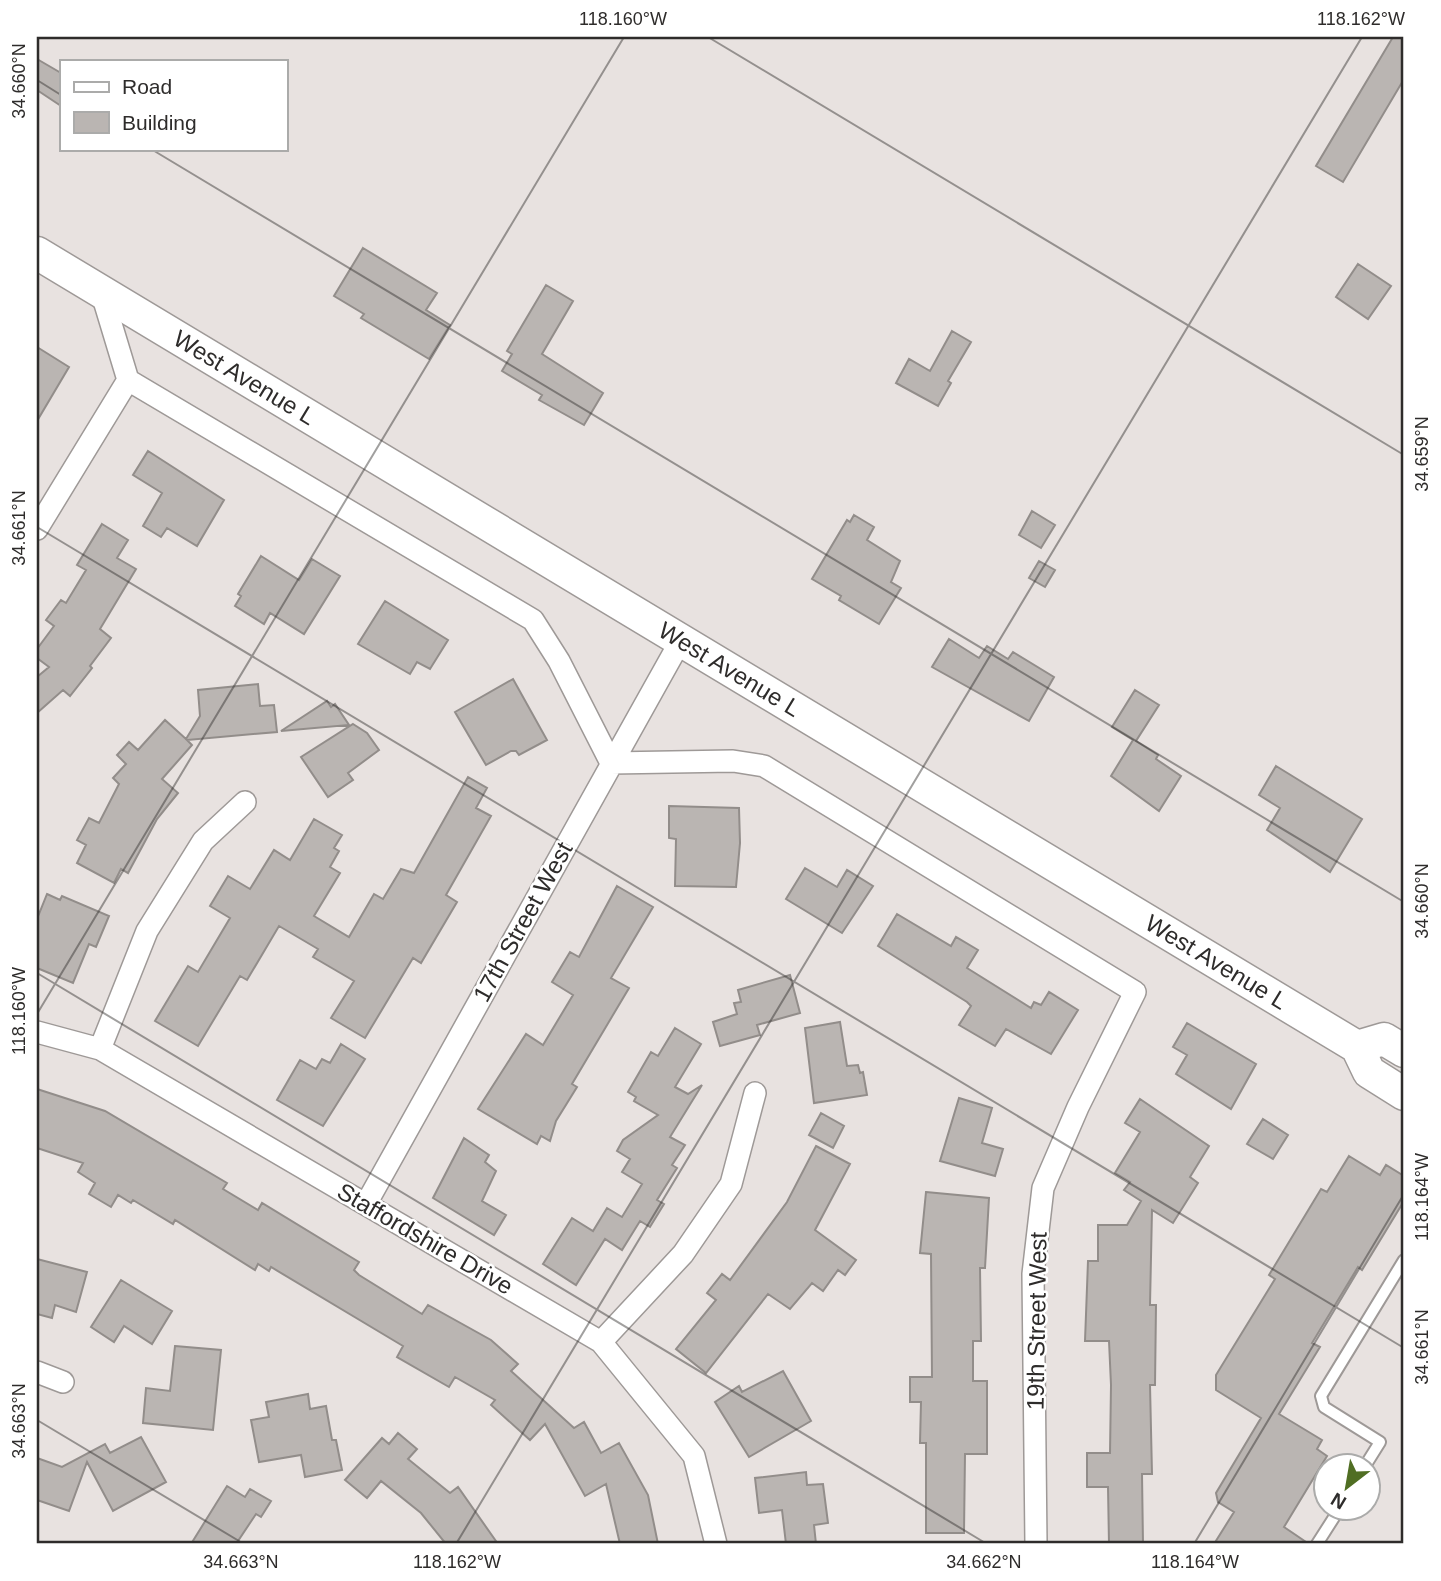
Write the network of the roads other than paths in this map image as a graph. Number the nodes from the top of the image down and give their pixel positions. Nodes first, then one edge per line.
1 (37, 253) edge
2 (102, 294) junction
3 (128, 380) junction
4 (37, 529) edge
5 (681, 640) junction
6 (611, 763) junction
7 (245, 802) dead end
8 (37, 1032) edge
9 (1357, 1047) junction
10 (100, 1049) junction
11 (1404, 1051) edge
12 (755, 1093) dead end
13 (1404, 1094) edge
14 (366, 1204) junction
15 (1404, 1260) edge
16 (601, 1342) junction
17 (37, 1373) edge
18 (62, 1382) dead end
19 (1373, 1452) edge
20 (1331, 1522) edge
21 (716, 1544) edge
22 (1036, 1544) edge
23 (1317, 1544) edge

1 - 2 main road, West Avenue L
2 - 3 street
2 - 5 main road, West Avenue L
3 - 4 street
3 - 6 street
5 - 6 street, 17th Street West
5 - 9 main road, West Avenue L
6 - 14 street, 17th Street West
6 - 22 street, 19th Street West
7 - 10 street
8 - 10 street, Staffordshire Drive
9 - 11 main road
9 - 13 main road, West Avenue L
10 - 14 street, Staffordshire Drive
12 - 16 street
14 - 16 street, Staffordshire Drive
15 - 19 lane
16 - 21 street, Staffordshire Drive
17 - 18 street
20 - 23 lane

